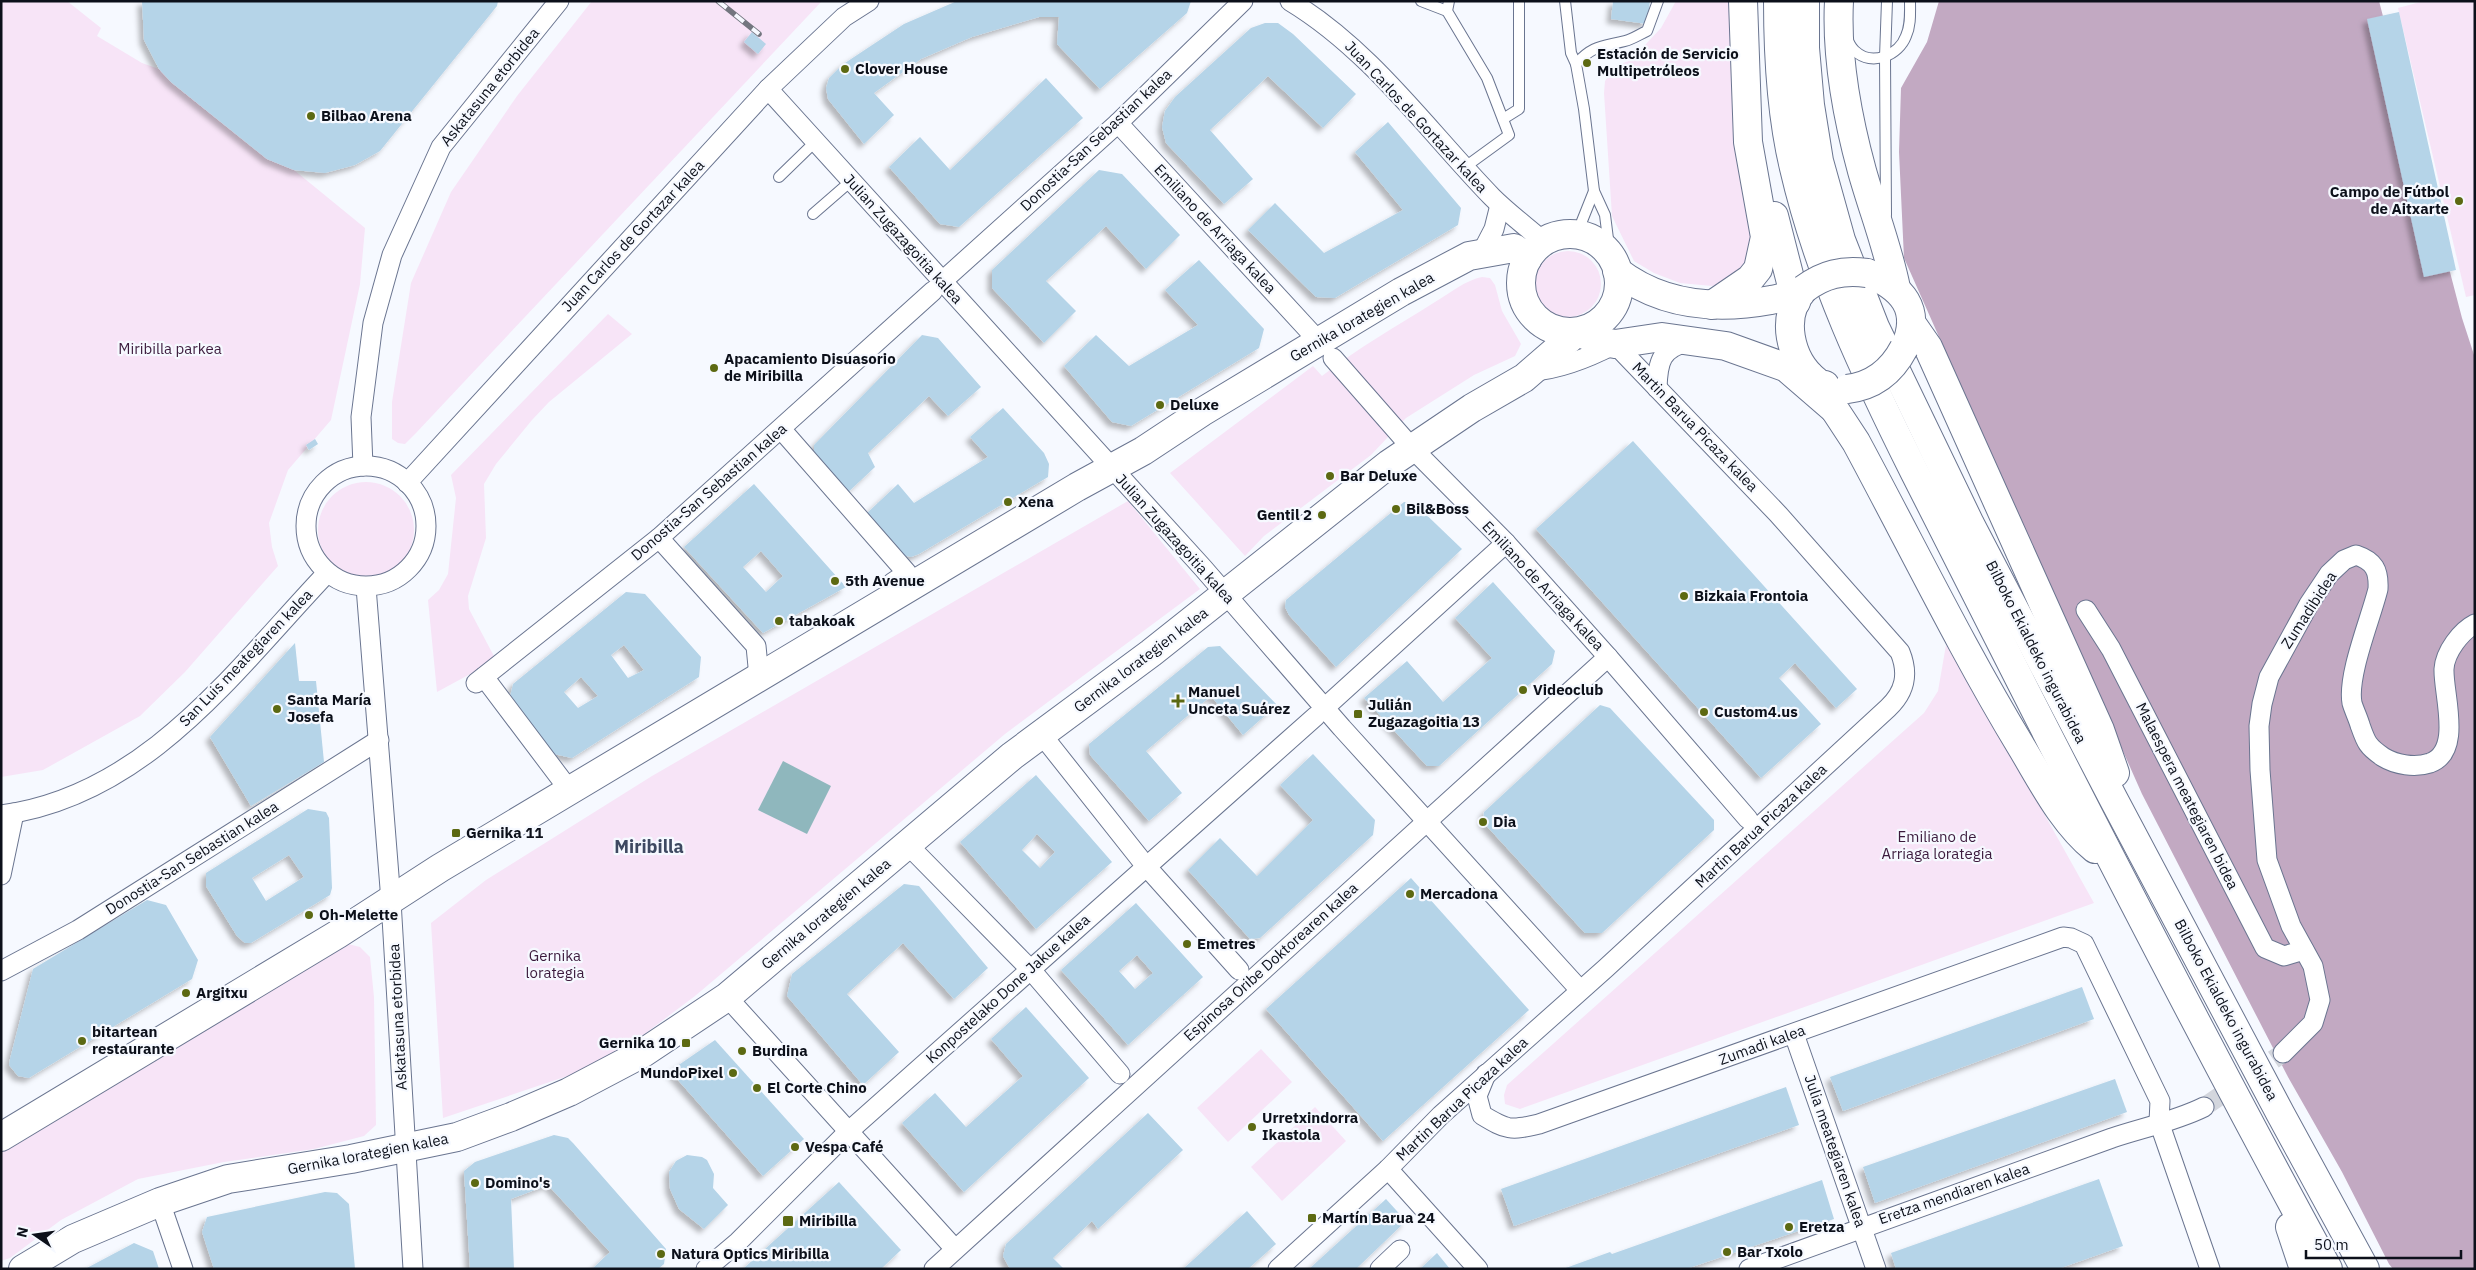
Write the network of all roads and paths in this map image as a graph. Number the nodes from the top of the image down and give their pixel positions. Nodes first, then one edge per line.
1 (559, 1) edge
2 (870, 1) edge
3 (1243, 1) edge
4 (1290, 1) edge
5 (1421, 1) edge
6 (1519, 1) edge
7 (1565, 1) edge
8 (1658, 1) edge
9 (1743, 1) edge
10 (1778, 1) edge
11 (1805, 1) edge
12 (1887, 1) edge
13 (1910, 1) edge
14 (1448, 6) edge
15 (1838, 13) edge
16 (1885, 58) junction
17 (1576, 64) junction
18 (768, 89) junction
19 (1747, 105) junction
20 (1502, 119) junction
21 (1118, 123) junction
22 (815, 142) junction
23 (1465, 167) junction
24 (779, 177) dead end
25 (851, 181) junction
26 (1594, 192) junction
27 (1496, 204) junction
28 (813, 214) dead end
29 (1581, 235) junction
30 (1529, 249) junction
31 (1886, 251) junction
32 (1481, 254) junction
33 (1614, 263) junction
34 (947, 277) dead end
35 (1896, 288) junction
36 (933, 290) dead end
37 (1798, 294) junction
38 (1712, 306) junction
39 (1578, 332) junction
40 (1313, 335) dead end
41 (1908, 336) junction
42 (1691, 340) junction
43 (1615, 344) junction
44 (1333, 358) dead end
45 (1532, 371) junction
46 (1821, 386) junction
47 (1657, 388) junction
48 (781, 429) junction
49 (1411, 447) junction
50 (363, 466) junction
51 (1111, 469) junction
52 (408, 483) junction
53 (659, 538) junction
54 (1506, 543) junction
55 (327, 573) junction
56 (366, 587) junction
57 (899, 594) junction
58 (1226, 594) junction
59 (2086, 610) dead end
60 (2475, 624) edge
61 (1608, 657) junction
62 (759, 677) junction
63 (1331, 702) dead end
64 (1316, 716) dead end
65 (1042, 734) junction
66 (379, 740) junction
67 (570, 790) junction
68 (8, 814) edge
69 (1748, 819) dead end
70 (1427, 820) junction
71 (908, 845) junction
72 (2142, 852) junction
73 (1145, 865) junction
74 (2114, 866) junction
75 (1, 875) edge
76 (391, 901) junction
77 (2304, 950) junction
78 (1031, 970) junction
79 (1239, 970) dead end
80 (1, 971) edge
81 (1580, 990) junction
82 (727, 997) junction
83 (1794, 1034) junction
84 (2283, 1053) tunnel mouth
85 (1486, 1073) junction
86 (1120, 1074) dead end
87 (2204, 1108) tunnel mouth
88 (1482, 1114) junction
89 (1441, 1115) junction
90 (2159, 1122) junction
91 (849, 1131) junction
92 (1, 1137) edge
93 (406, 1149) junction
94 (2269, 1159) junction
95 (1388, 1168) junction
96 (160, 1202) junction
97 (1862, 1227) junction
98 (955, 1249) junction
99 (1400, 1250) dead end
100 (23, 1269) edge
101 (183, 1269) edge
102 (413, 1269) edge
103 (706, 1269) edge
104 (934, 1269) edge
105 (1278, 1269) edge
106 (1380, 1269) edge
107 (1478, 1269) edge
108 (1749, 1269) edge
109 (1876, 1269) edge
110 (2210, 1269) edge
111 (2304, 1269) edge
112 (2328, 1269) edge
113 (2366, 1269) edge

1 - 50 street, Askatasuna etorbidea
2 - 18 street, Juan Carlos de Gortazar kalea
3 - 21 street, Donostia-San Sebastian kalea
4 - 23 street, Juan Carlos de Gortazar kalea
5 - 14 lane
6 - 20 lane
7 - 17 lane
8 - 17 lane
9 - 19 main road
10 - 74 main road, Bilboko Ekialdeko ingurabidea
11 - 72 main road, Bilboko Ekialdeko ingurabidea
12 - 16 lane
13 - 16 lane
14 - 20 lane
15 - 16 lane
15 - 31 main road
16 - 31 lane
17 - 26 lane
18 - 22 street, Julian Zugazagoitia kalea
18 - 52 street, Juan Carlos de Gortazar kalea
19 - 37 main road
19 - 38 main road
20 - 23 lane
21 - 34 street, Donostia-San Sebastian kalea
21 - 40 street, Emiliano de Arriaga kalea
22 - 24 lane
22 - 25 street, Julian Zugazagoitia kalea
23 - 27 street, Juan Carlos de Gortazar kalea
25 - 28 lane
25 - 51 street, Julian Zugazagoitia kalea
26 - 29 lane
26 - 33 lane
27 - 30 street, Juan Carlos de Gortazar kalea
27 - 30 street, Juan Carlos de Gortazar kalea
27 - 32 street
29 - 30 main road
29 - 33 main road
30 - 32 main road, Gernika lorategien kalea
30 - 39 main road
31 - 35 main road
32 - 51 main road, Gernika lorategien kalea
33 - 38 main road
33 - 39 main road
35 - 37 main road, bridge
35 - 41 main road
36 - 48 street, Donostia-San Sebastian kalea
37 - 38 main road
37 - 46 main road
39 - 43 main road
39 - 45 main road, Gernika lorategien kalea
41 - 46 main road, bridge
41 - 72 main road
42 - 43 main road
42 - 46 main road
42 - 47 street
43 - 45 street, Gernika lorategien kalea
43 - 47 street, Martin Barua Picaza kalea
44 - 49 street, Emiliano de Arriaga kalea
45 - 49 main road, Gernika lorategien kalea
46 - 74 main road
47 - 81 street, Martin Barua Picaza kalea
48 - 53 street, Donostia-San Sebastian kalea
48 - 57 street
49 - 54 street, Emiliano de Arriaga kalea
49 - 58 main road, Gernika lorategien kalea
50 - 52 street
50 - 55 street
51 - 57 main road
51 - 58 street, Julian Zugazagoitia kalea
52 - 56 street
53 - 62 street
53 - 67 street, Donostia-San Sebastian kalea
54 - 61 street, Emiliano de Arriaga kalea
54 - 63 street
55 - 56 street
55 - 68 street, San Luis meategiaren kalea
56 - 66 street, Askatasuna etorbidea
57 - 62 main road
58 - 65 main road, Gernika lorategien kalea
58 - 70 street, Julian Zugazagoitia kalea
59 - 77 street, Malaespera meategiaren bidea
60 - 77 street, Zumadibidea
61 - 69 street, Emiliano de Arriaga kalea
61 - 70 street, Espinosa Oribe Doktorearen kalea
62 - 67 main road
64 - 73 street, Konpostelako Done Jakue kalea
65 - 71 main road, Gernika lorategien kalea
65 - 73 street
66 - 76 street, Askatasuna etorbidea
66 - 80 street, Donostia-San Sebastian kalea
67 - 76 main road
68 - 75 street
70 - 81 street, Julian Zugazagoitia kalea
70 - 98 street, Espinosa Oribe Doktorearen kalea
71 - 78 street
71 - 82 main road, Gernika lorategien kalea
72 - 113 main road, Bilboko Ekialdeko ingurabidea
73 - 78 street, Konpostelako Done Jakue kalea
73 - 79 street
74 - 94 main road, Bilboko Ekialdeko ingurabidea
76 - 92 main road
76 - 93 street, Askatasuna etorbidea
77 - 84 street, Zumadibidea
78 - 86 street
78 - 91 street, Konpostelako Done Jakue kalea
81 - 85 street, Martin Barua Picaza kalea
82 - 91 street
82 - 93 main road, Gernika lorategien kalea
83 - 88 street, Zumadi kalea
83 - 90 street, Zumadi kalea
83 - 97 street, Julia meategiaren kalea
85 - 88 street
85 - 89 street, Martin Barua Picaza kalea
87 - 90 street
88 - 89 street
89 - 95 street, Martin Barua Picaza kalea
90 - 97 street, Eretza mendiaren kalea
90 - 110 street
91 - 98 street
91 - 103 street, Konpostelako Done Jakue kalea
93 - 96 main road, Gernika lorategien kalea
93 - 102 street, Askatasuna etorbidea
94 - 111 main road
94 - 112 main road, Bilboko Ekialdeko ingurabidea
95 - 105 street, Martin Barua Picaza kalea
95 - 107 street
96 - 100 main road, Gernika lorategien kalea
96 - 101 street
97 - 108 street, Eretza mendiaren kalea
97 - 109 street, Julia meategiaren kalea
98 - 104 street, Espinosa Oribe Doktorearen kalea
99 - 106 street

